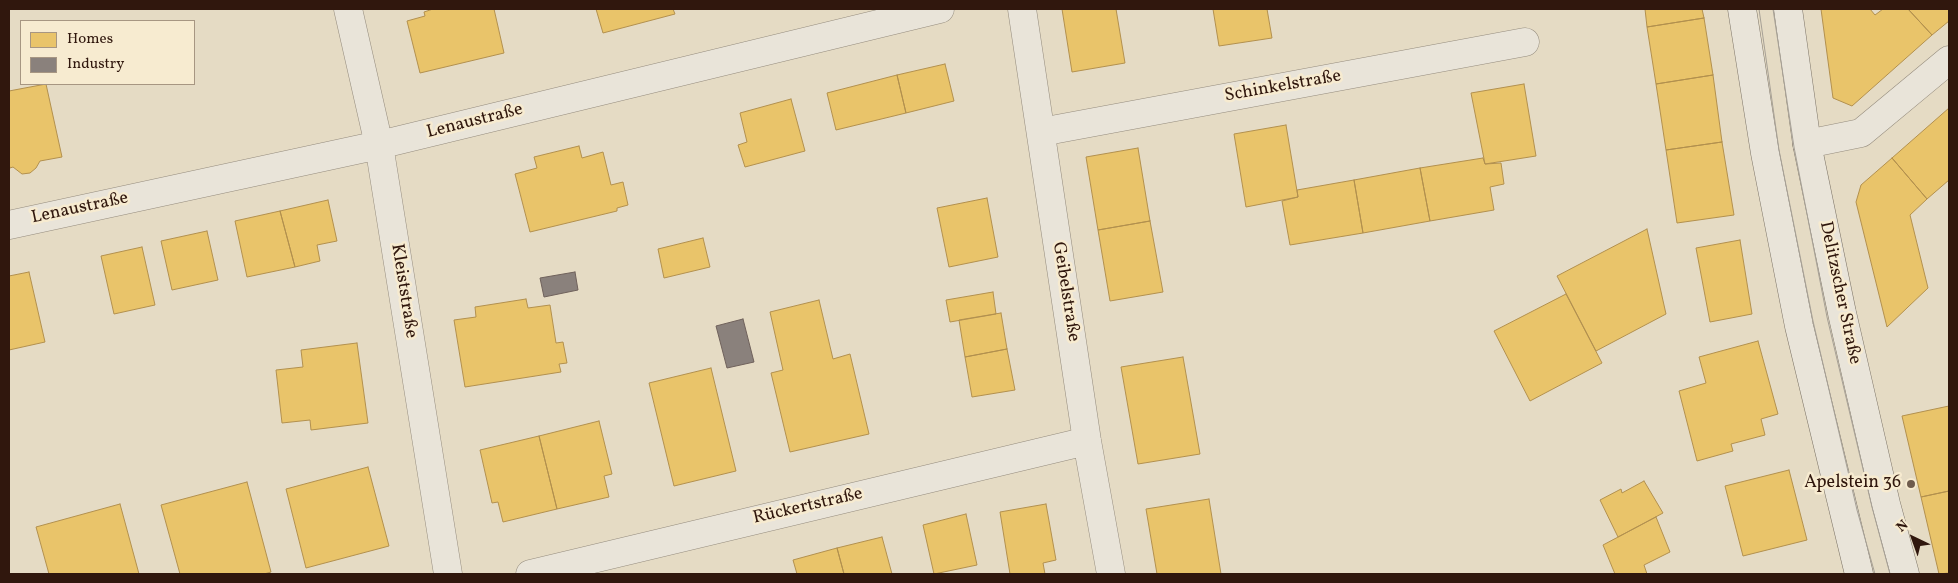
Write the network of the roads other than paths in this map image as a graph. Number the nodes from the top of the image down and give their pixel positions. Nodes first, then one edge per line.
1 (348, 9) edge
2 (940, 9) edge
3 (1022, 9) edge
4 (1742, 9) edge
5 (1788, 9) edge
6 (1525, 42) dead end
7 (1949, 60) edge
8 (1041, 132) junction
9 (1808, 144) junction
10 (379, 146) junction
11 (9, 225) edge
12 (1087, 441) junction
13 (448, 574) edge
14 (530, 574) edge
15 (1111, 574) edge
16 (1859, 574) edge
17 (1905, 574) edge

1 - 10 street, Kleiststraße
2 - 10 street, Lenaustraße
3 - 8 street, Geibelstraße
4 - 16 street
5 - 9 street, Delitzscher Straße
6 - 8 street, Schinkelstraße
7 - 9 street
8 - 12 street, Geibelstraße
9 - 17 street, Delitzscher Straße
10 - 11 street, Lenaustraße
10 - 13 street, Kleiststraße
12 - 14 street, Rückertstraße
12 - 15 street, Geibelstraße

